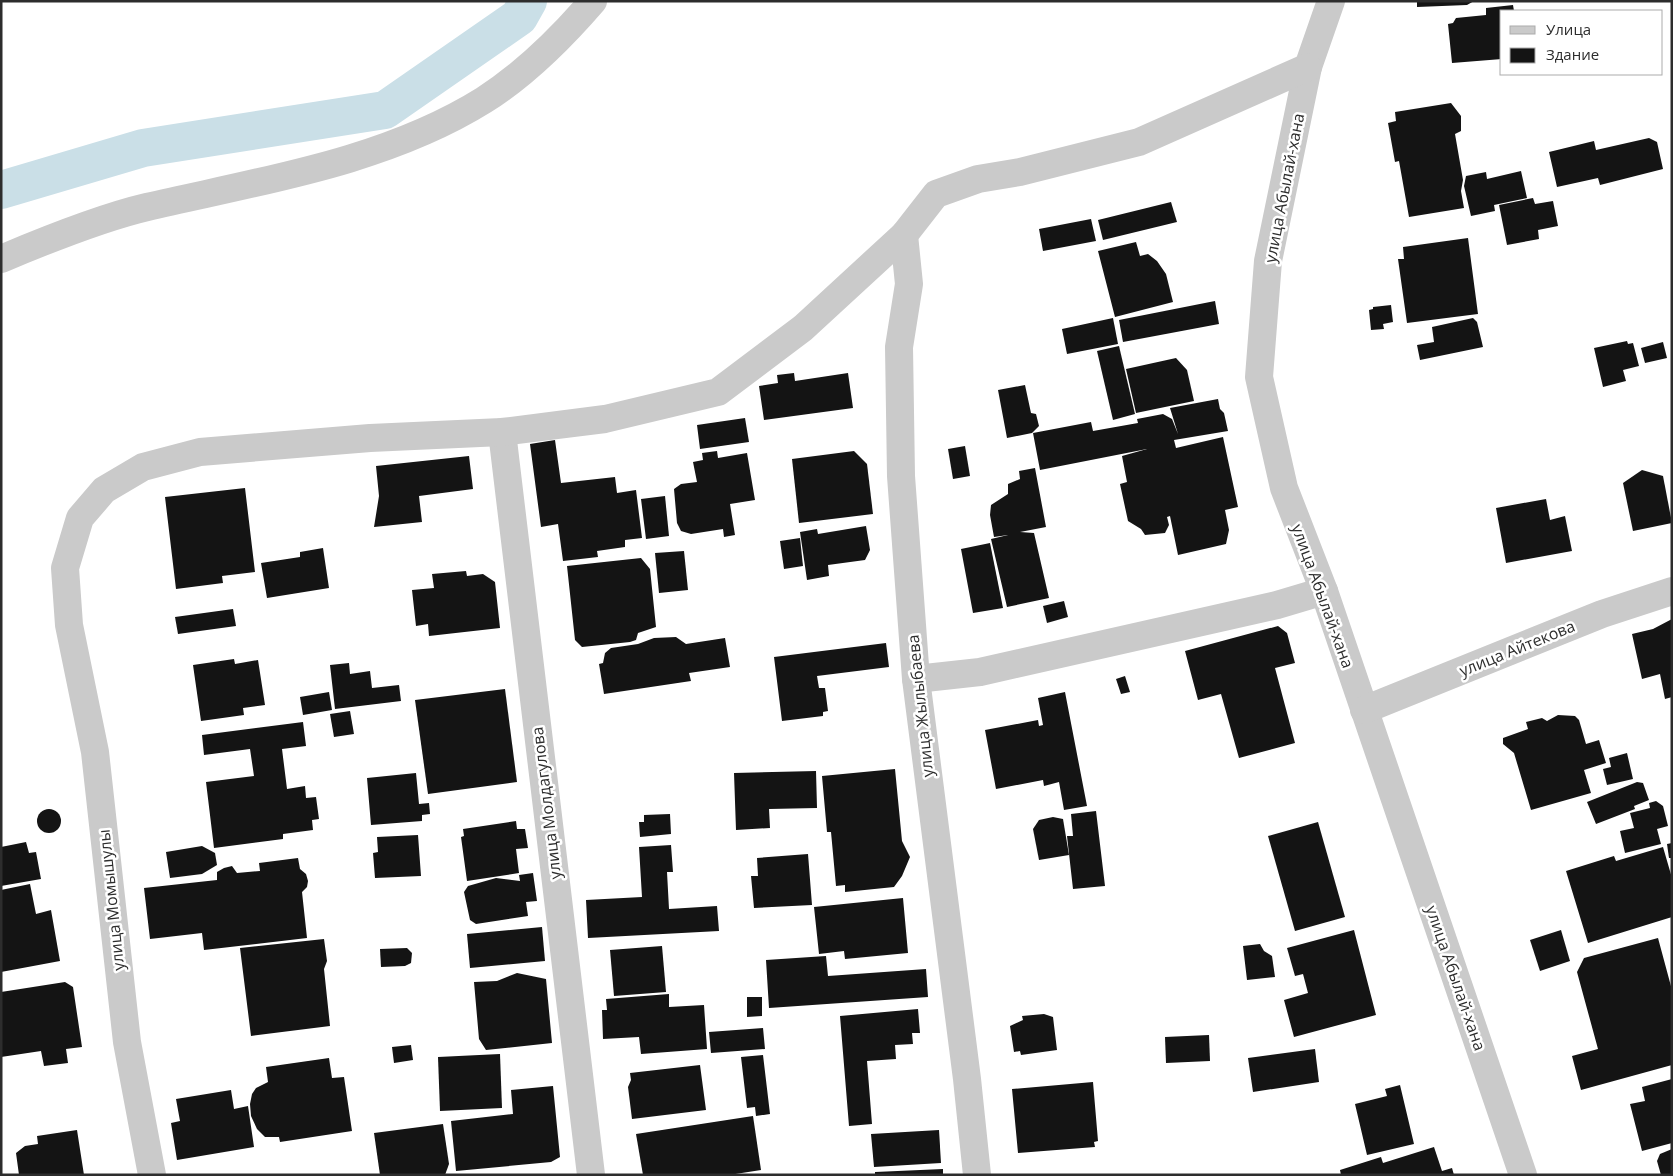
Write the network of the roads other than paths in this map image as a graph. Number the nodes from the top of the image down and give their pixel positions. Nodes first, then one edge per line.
1 (594, 1) edge
2 (1331, 1) edge
3 (1308, 67) junction
4 (904, 235) junction
5 (1, 259) edge
6 (502, 432) junction
7 (1324, 591) junction
8 (1672, 591) edge
9 (916, 679) junction
10 (1364, 710) junction
11 (152, 1175) edge
12 (591, 1175) edge
13 (977, 1175) edge
14 (1523, 1175) edge

1 - 5 street
2 - 3 street, улица Абылай-хана
3 - 4 street, улица Момышулы
3 - 7 street, улица Абылай-хана
4 - 6 street, улица Момышулы
4 - 9 street, улица Жылыбаева
6 - 11 street, улица Момышулы
6 - 12 street, улица Молдагулова
7 - 9 street
7 - 10 street, улица Абылай-хана
8 - 10 street, улица Айтекова
9 - 13 street, улица Жылыбаева
10 - 14 street, улица Абылай-хана

